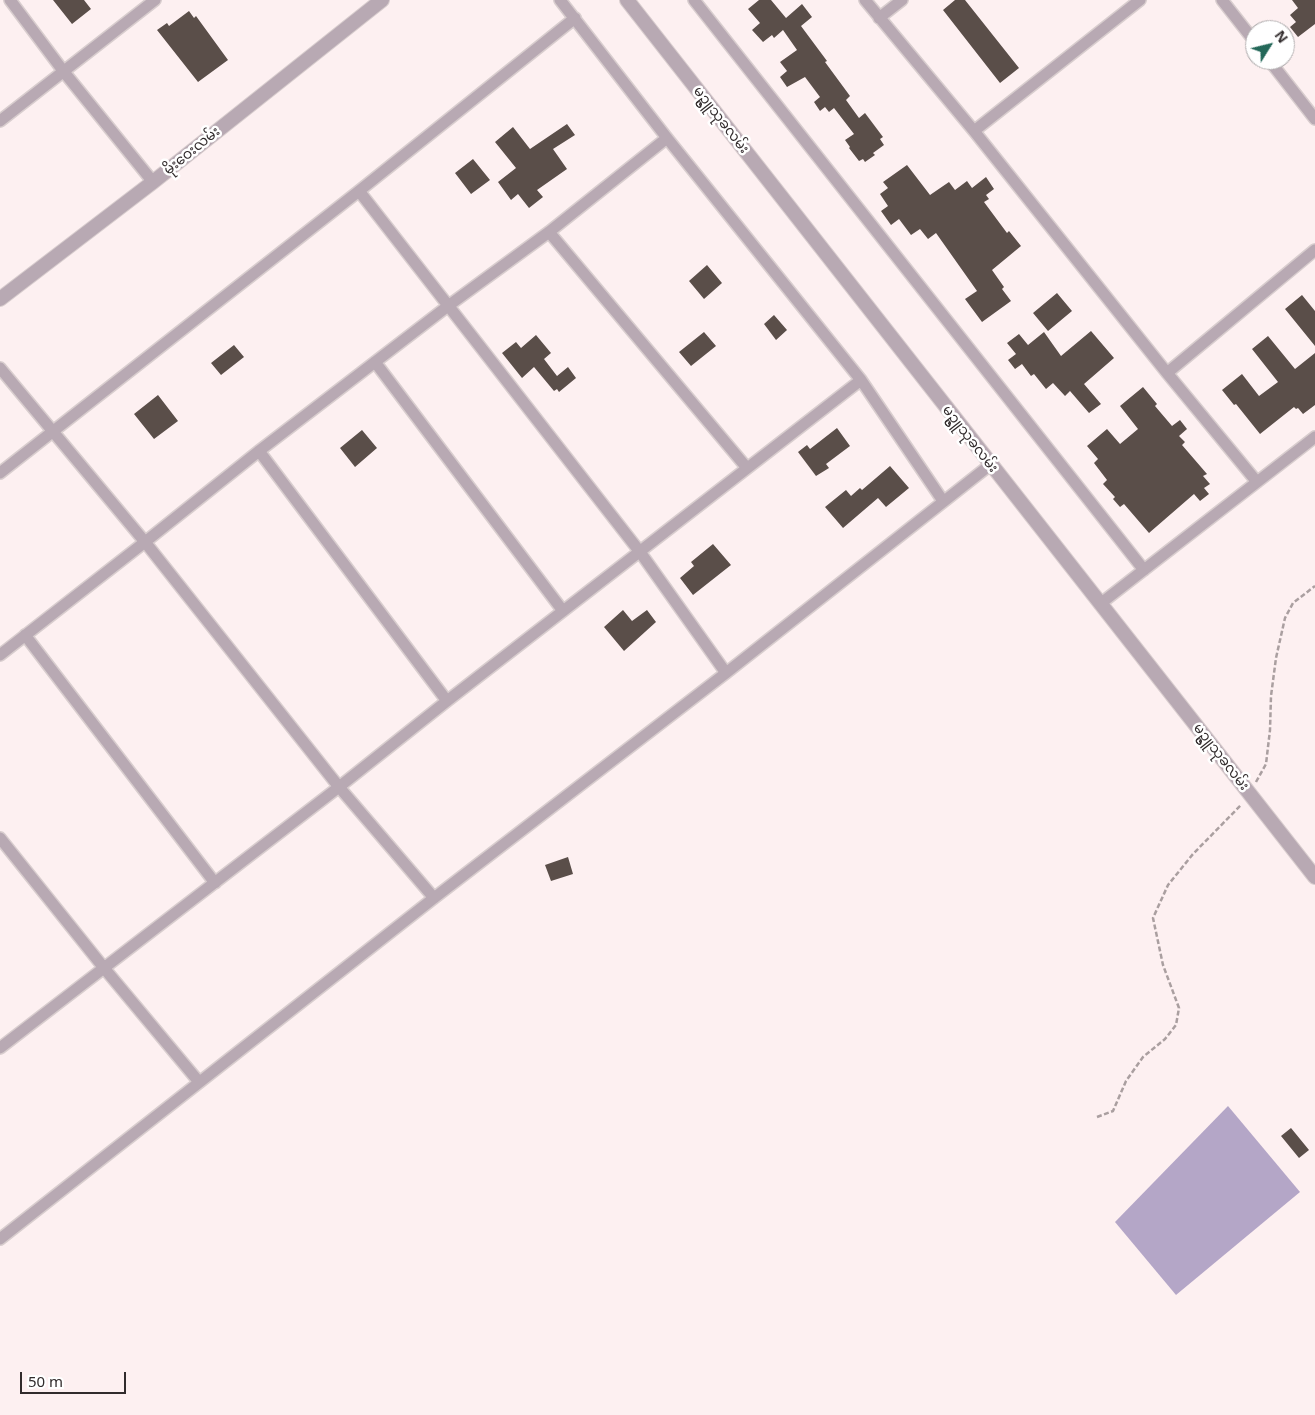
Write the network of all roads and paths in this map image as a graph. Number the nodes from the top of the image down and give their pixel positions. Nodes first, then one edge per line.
1 (10, 0) edge
2 (155, 0) edge
3 (382, 0) edge
4 (560, 0) edge
5 (626, 0) edge
6 (694, 0) edge
7 (865, 0) edge
8 (902, 0) edge
9 (1140, 0) edge
10 (1222, 0) edge
11 (575, 18) junction
12 (879, 18) junction
13 (1245, 29) edge
14 (1277, 70) edge
15 (64, 72) junction
16 (1315, 119) edge
17 (0, 121) edge
18 (974, 131) junction
19 (667, 138) junction
20 (153, 182) junction
21 (358, 191) junction
22 (549, 232) junction
23 (1315, 250) edge
24 (0, 299) edge
25 (448, 306) junction
26 (375, 362) junction
27 (0, 368) edge
28 (1167, 373) junction
29 (861, 380) junction
30 (52, 432) junction
31 (1315, 437) edge
32 (259, 451) junction
33 (990, 464) junction
34 (747, 468) junction
35 (0, 473) edge
36 (1257, 482) junction
37 (943, 502) junction
38 (145, 542) junction
39 (640, 552) junction
40 (1144, 570) junction
41 (1315, 586) edge
42 (1100, 604) junction
43 (563, 611) junction
44 (25, 635) junction
45 (0, 655) edge
46 (726, 673) junction
47 (447, 701) junction
48 (339, 787) junction
49 (1250, 795) junction
50 (0, 838) edge
51 (1315, 875) edge
52 (215, 883) junction
53 (434, 898) junction
54 (104, 968) junction
55 (0, 1048) edge
56 (199, 1082) junction
57 (1097, 1117) dead end
58 (0, 1239) edge

1 - 15 street
2 - 15 street
3 - 20 street, မိုးဝေးလမ်း
4 - 11 street
5 - 33 street, မဥ္ဇူသုခလမ်း
6 - 40 street
7 - 12 street
8 - 12 street
9 - 18 street
10 - 13 street
11 - 19 street
11 - 21 street
12 - 18 street
14 - 16 street
15 - 17 street
15 - 20 street
18 - 28 street
19 - 22 street
19 - 29 street
20 - 24 street, မိုးဝေးလမ်း
21 - 25 street
21 - 30 street
22 - 25 street
22 - 34 street
23 - 28 street
25 - 26 street
25 - 39 street
26 - 32 street
26 - 43 street
27 - 30 street
28 - 36 street
29 - 34 street
29 - 37 street
30 - 35 street
30 - 38 street
31 - 36 street
32 - 38 street
32 - 47 street
33 - 37 street
33 - 42 street, မဥ္ဇူသုခလမ်း
34 - 39 street
36 - 40 street
37 - 46 street
38 - 44 street
38 - 48 street
39 - 43 street
39 - 46 street
40 - 42 street
41 - 49 path
42 - 49 street, မဥ္ဇူသုခလမ်း
43 - 47 street
44 - 45 street
44 - 52 street
46 - 53 street
47 - 48 street
48 - 52 street
48 - 53 street
49 - 51 street, မဥ္ဇူသုခလမ်း
49 - 57 path
50 - 54 street
52 - 54 street
53 - 56 street
54 - 55 street
54 - 56 street
56 - 58 street

